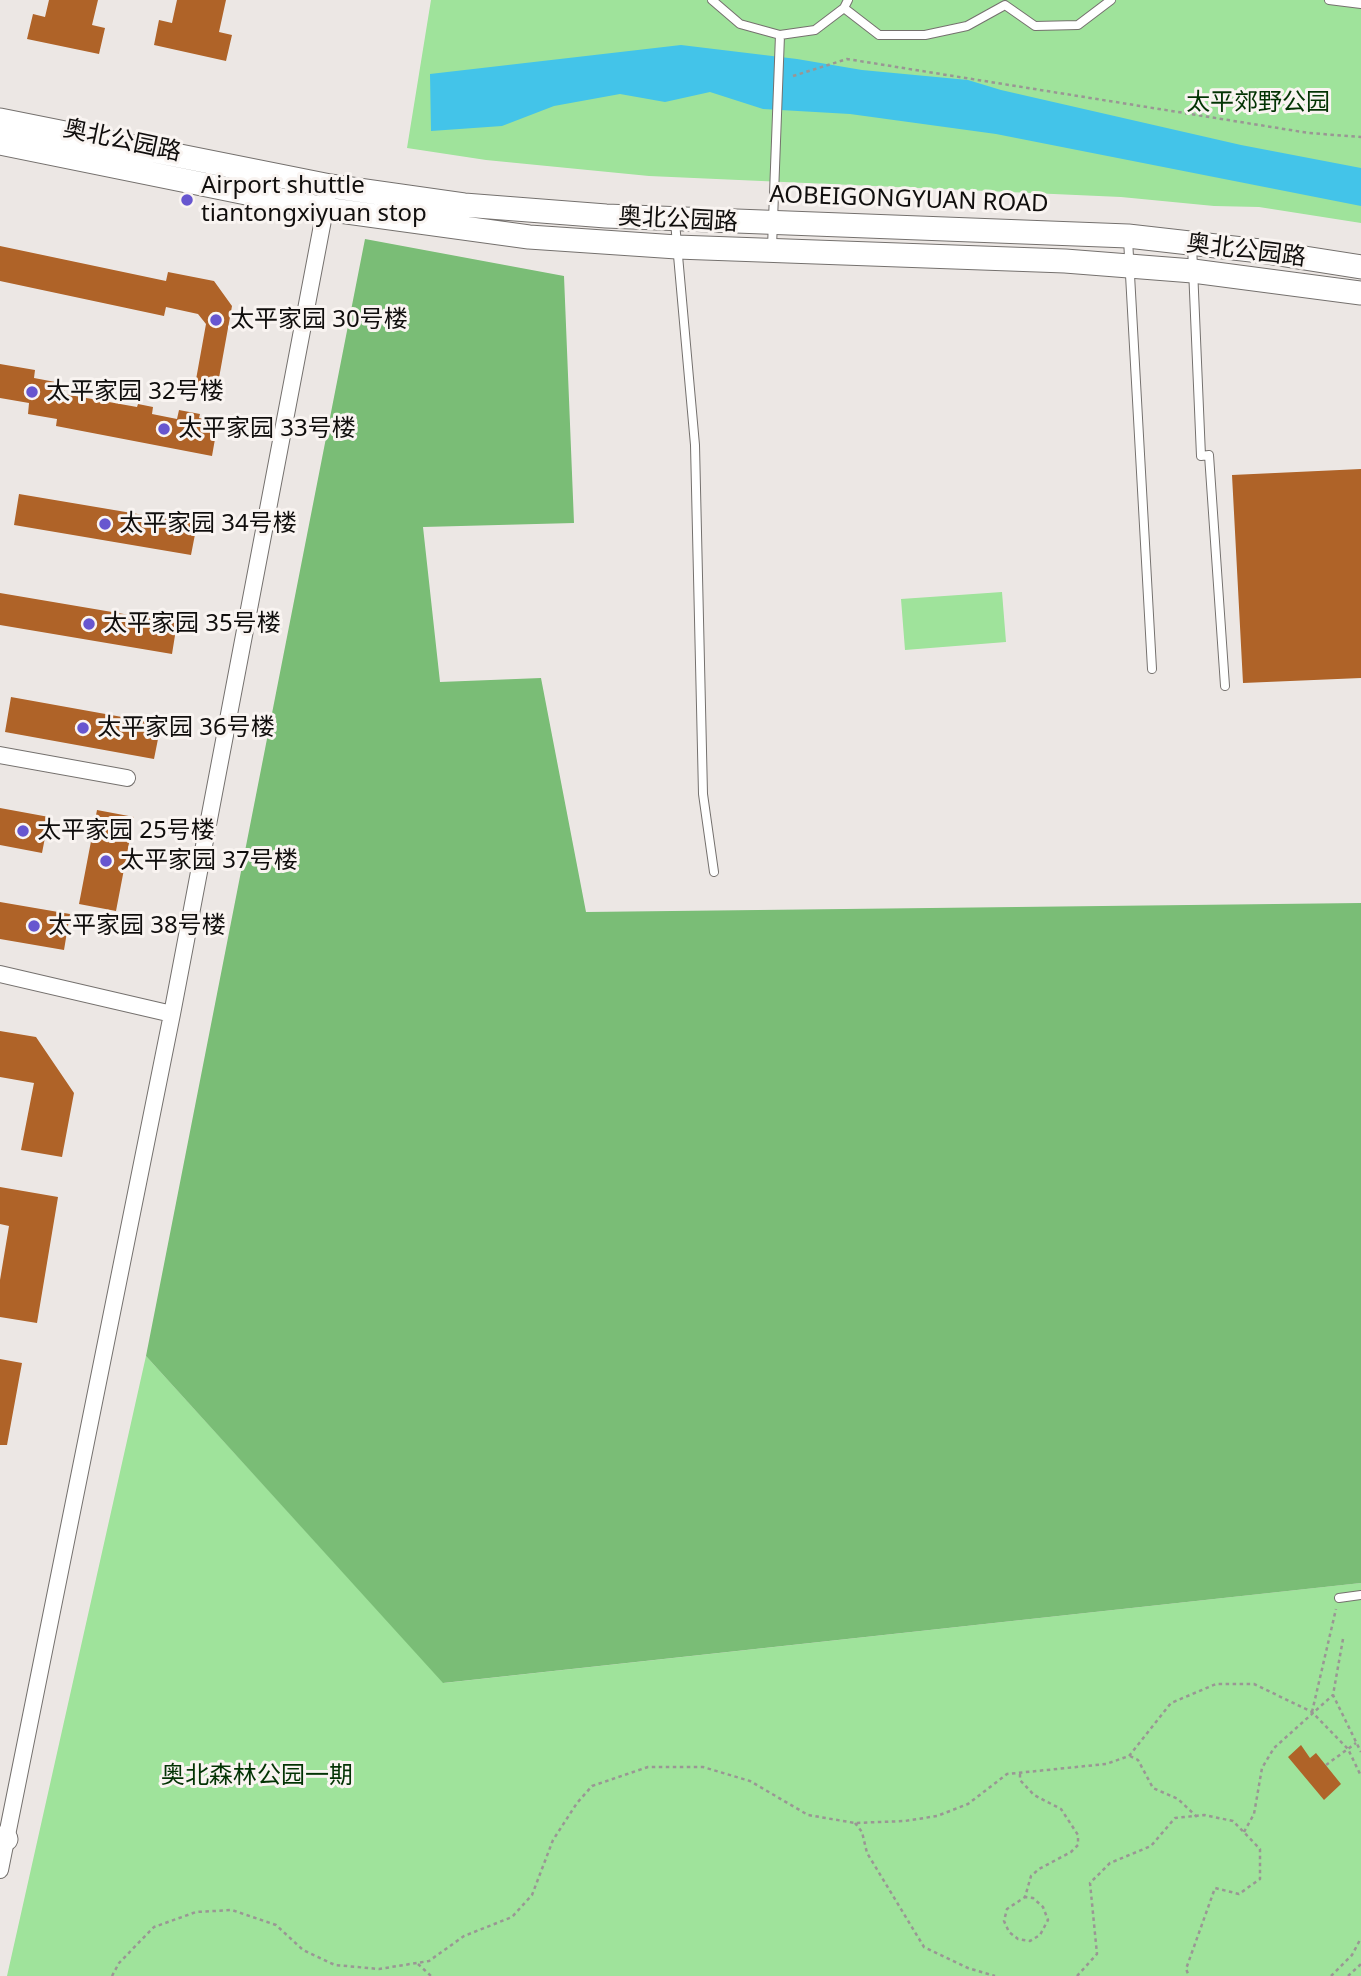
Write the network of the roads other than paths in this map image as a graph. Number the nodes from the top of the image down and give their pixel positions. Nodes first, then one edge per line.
1 (712, 0) edge
2 (1111, 0) edge
3 (1329, 0) edge
4 (1004, 3) edge
5 (846, 4) edge
6 (1361, 4) edge
7 (780, 35) junction
8 (0, 120) edge
9 (0, 143) edge
10 (328, 198) junction
11 (675, 219) junction
12 (773, 222) junction
13 (1128, 236) junction
14 (1191, 242) junction
15 (677, 247) junction
16 (772, 250) junction
17 (1129, 265) junction
18 (1361, 267) edge
19 (1193, 271) junction
20 (1361, 293) edge
21 (1152, 669) dead end
22 (1225, 686) dead end
23 (0, 755) edge
24 (127, 778) dead end
25 (714, 872) dead end
26 (0, 974) edge
27 (172, 1014) junction
28 (1361, 1595) edge
29 (1339, 1598) road end
30 (3, 1838) edge
31 (0, 1870) edge

1 - 7 lane
2 - 4 lane
3 - 6 lane
4 - 5 lane
5 - 7 lane
7 - 12 lane
8 - 10 main road, AOBEIGONGYUAN ROAD
9 - 10 main road, 奥北公园路
10 - 11 main road, AOBEIGONGYUAN ROAD
10 - 15 main road, 奥北公园路
10 - 27 street
11 - 12 main road, AOBEIGONGYUAN ROAD
11 - 15 lane
12 - 13 main road, AOBEIGONGYUAN ROAD
12 - 16 lane
13 - 14 main road, AOBEIGONGYUAN ROAD
13 - 17 lane
14 - 18 main road, AOBEIGONGYUAN ROAD
14 - 19 lane
15 - 16 main road, 奥北公园路
15 - 25 lane
16 - 17 main road, 奥北公园路
17 - 19 main road, 奥北公园路
17 - 21 lane
19 - 20 main road, 奥北公园路
19 - 22 lane
23 - 24 street
26 - 27 street
27 - 30 street
28 - 29 lane
30 - 31 street

